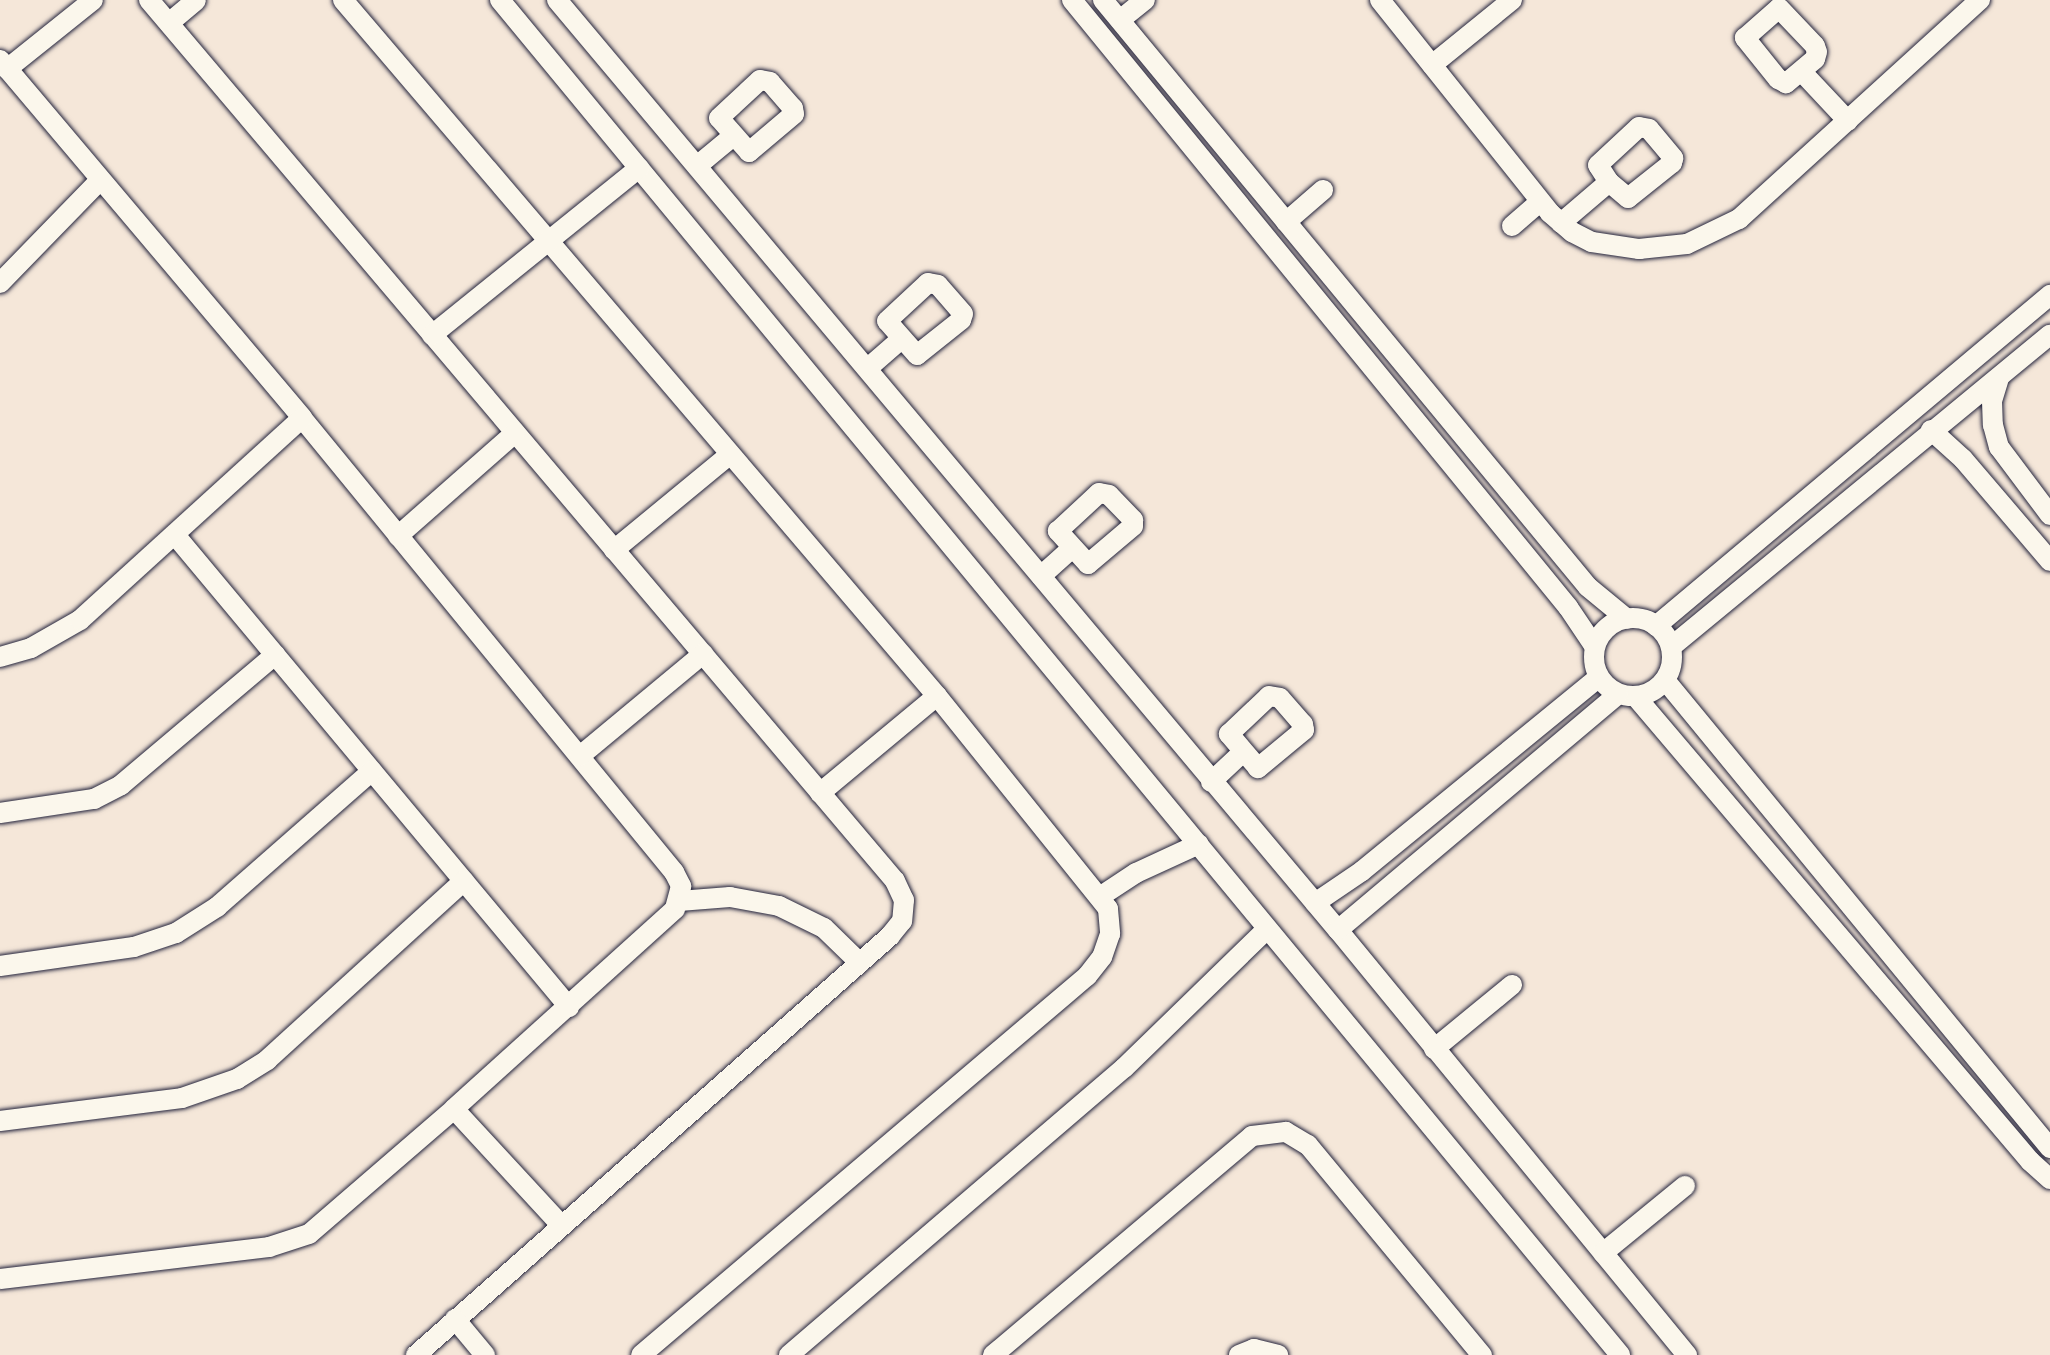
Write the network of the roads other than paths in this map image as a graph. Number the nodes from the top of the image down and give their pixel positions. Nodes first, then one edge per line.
1 (93, 0) edge
2 (149, 0) edge
3 (196, 0) edge
4 (343, 0) edge
5 (500, 0) edge
6 (557, 0) edge
7 (1072, 0) edge
8 (1103, 0) edge
9 (1145, 0) edge
10 (1380, 0) edge
11 (1512, 0) edge
12 (1980, 0) edge
13 (1120, 20) junction
14 (169, 23) junction
15 (4, 64) edge
16 (1432, 65) junction
17 (1802, 72) dead end
18 (1848, 121) junction
19 (732, 137) dead end
20 (1222, 144) junction
21 (1203, 160) junction
22 (697, 166) junction
23 (639, 168) junction
24 (100, 180) junction
25 (1609, 182) dead end
26 (1323, 190) dead end
27 (1540, 202) junction
28 (1286, 222) junction
29 (1561, 223) junction
30 (1512, 226) dead end
31 (548, 242) junction
32 (0, 283) edge
33 (2050, 295) edge
34 (432, 335) junction
35 (2050, 335) edge
36 (900, 340) dead end
37 (868, 368) junction
38 (1999, 378) junction
39 (302, 418) junction
40 (1931, 430) junction
41 (515, 433) junction
42 (728, 456) junction
43 (2050, 515) edge
44 (175, 535) junction
45 (398, 536) junction
46 (1071, 549) dead end
47 (614, 550) junction
48 (2050, 561) edge
49 (1041, 576) junction
50 (1627, 619) junction
51 (1656, 626) junction
52 (1595, 647) junction
53 (1671, 647) junction
54 (703, 654) junction
55 (275, 655) junction
56 (0, 657) edge
57 (1599, 677) junction
58 (1665, 680) junction
59 (1627, 695) junction
60 (937, 696) junction
61 (1242, 753) dead end
62 (580, 756) junction
63 (372, 771) junction
64 (1211, 782) junction
65 (820, 793) junction
66 (0, 813) edge
67 (1199, 844) junction
68 (1362, 871) junction
69 (464, 881) junction
70 (1101, 896) junction
71 (1378, 896) junction
72 (679, 901) junction
73 (1315, 903) junction
74 (1267, 929) junction
75 (1338, 930) junction
76 (1876, 937) junction
77 (1854, 955) junction
78 (860, 963) junction
79 (0, 966) edge
80 (1512, 985) dead end
81 (569, 1007) junction
82 (1434, 1049) junction
83 (454, 1109) junction
84 (0, 1121) edge
85 (2050, 1148) edge
86 (2050, 1179) edge
87 (1685, 1186) dead end
88 (562, 1226) junction
89 (1603, 1253) junction
90 (0, 1279) edge
91 (455, 1319) junction
92 (416, 1355) edge
93 (485, 1355) edge
94 (641, 1355) edge
95 (789, 1355) edge
96 (993, 1355) edge
97 (1239, 1355) edge
98 (1278, 1355) edge
99 (1482, 1355) edge
100 (1620, 1355) edge
101 (1687, 1355) edge

1 - 15 street
2 - 14 street
3 - 14 street
4 - 31 street
5 - 23 street
6 - 22 street
7 - 21 street
8 - 13 street
9 - 13 street
10 - 16 street
11 - 16 street
12 - 18 street
13 - 20 street
14 - 34 street
15 - 24 street
16 - 27 street
17 - 18 street
18 - 29 street
19 - 22 street
20 - 21 street
20 - 28 street
21 - 52 street
22 - 37 street
23 - 31 street
23 - 67 street
24 - 32 street
24 - 39 street
25 - 29 street
26 - 28 street
27 - 29 street
27 - 30 street
28 - 50 street
31 - 34 street
31 - 42 street
33 - 51 street
34 - 41 street
35 - 38 street
36 - 37 street
37 - 49 street
38 - 40 street
38 - 43 street
39 - 44 street
39 - 45 street
40 - 48 street
40 - 53 street
41 - 45 street
41 - 47 street
42 - 47 street
42 - 60 street
44 - 55 street
44 - 56 street
45 - 62 street
46 - 49 street
47 - 54 street
49 - 64 street
50 - 51 street
50 - 52 street
51 - 53 street
52 - 57 street
53 - 58 street
54 - 62 street
54 - 65 street
55 - 63 street
55 - 66 street
57 - 59 street
57 - 68 street
58 - 59 street
58 - 76 street
59 - 71 street
59 - 77 street
60 - 65 street
60 - 70 street
61 - 64 street
62 - 72 street
63 - 69 street
63 - 79 street
64 - 73 street
65 - 78 street
67 - 70 street
67 - 74 street
68 - 71 street
68 - 73 street
69 - 81 street
69 - 84 street
70 - 94 street
71 - 75 street
72 - 78 street
72 - 81 street
73 - 75 street
74 - 95 street
74 - 100 street
75 - 82 street
76 - 77 street
76 - 85 street
77 - 86 street
78 - 88 street
80 - 82 street
81 - 83 street
82 - 89 street
83 - 88 street
83 - 90 street
87 - 89 street
88 - 91 street
89 - 101 street
91 - 92 street
91 - 93 street
96 - 99 street
97 - 98 street

